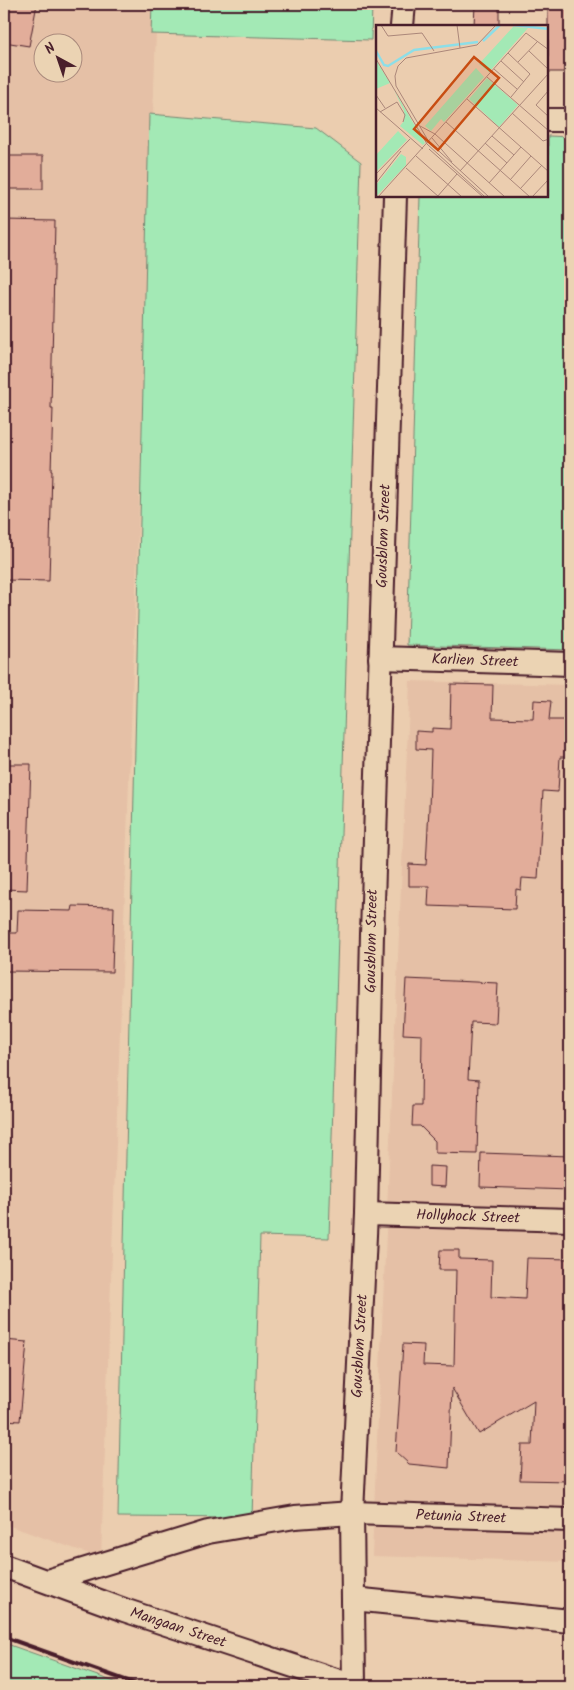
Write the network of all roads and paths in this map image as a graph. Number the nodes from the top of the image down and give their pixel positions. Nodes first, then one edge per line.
1 (404, 4) edge
2 (402, 25) edge
3 (549, 120) edge
4 (570, 120) edge
5 (395, 198) edge
6 (380, 658) junction
7 (570, 664) edge
8 (366, 1214) junction
9 (570, 1220) edge
10 (352, 1513) junction
11 (570, 1520) edge
12 (4, 1566) edge
13 (47, 1581) junction
14 (353, 1599) junction
15 (570, 1621) edge
16 (354, 1686) edge

1 - 2 street
3 - 4 street
5 - 6 street, Gousblom Street
6 - 7 street, Karlien Street
6 - 8 street, Gousblom Street
8 - 9 street, Hollyhock Street
8 - 10 street, Gousblom Street
10 - 11 street, Petunia Street
10 - 13 street, Petunia Street
10 - 14 street, Gousblom Street
12 - 13 street, Mangaan Street
13 - 16 street, Mangaan Street
14 - 15 street
14 - 16 street, Gousblom Street

